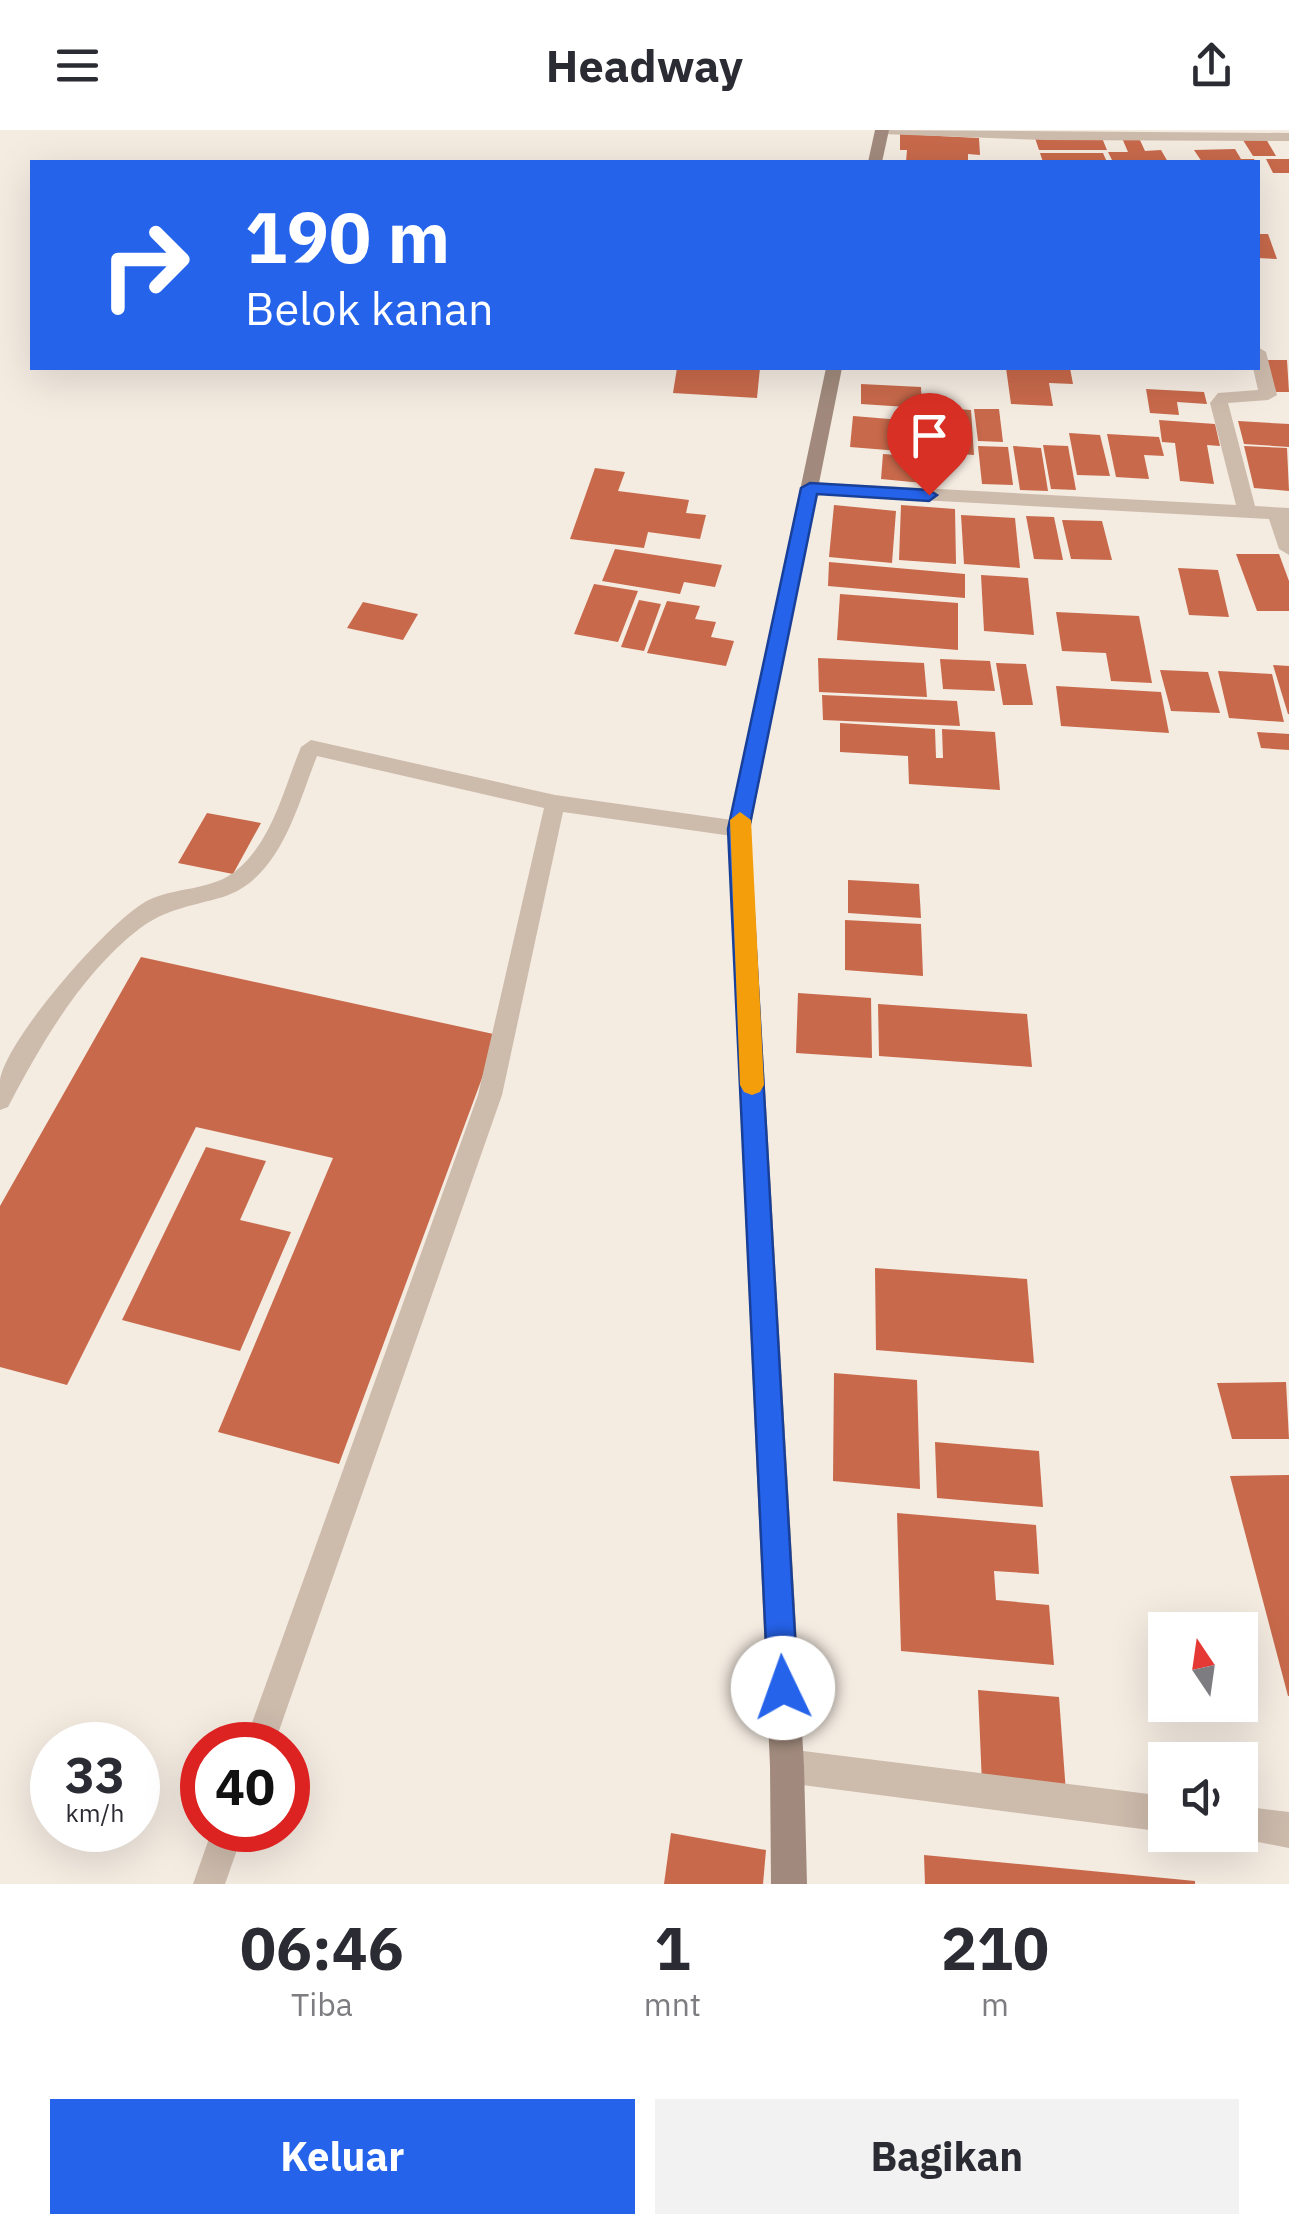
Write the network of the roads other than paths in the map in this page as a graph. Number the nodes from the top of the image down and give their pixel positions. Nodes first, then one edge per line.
1 (882, 130) edge
2 (1289, 136) edge
3 (876, 160) edge
4 (1260, 361) edge
5 (834, 370) edge
6 (810, 488) junction
7 (1248, 514) junction
8 (1283, 514) edge
9 (1289, 549) edge
10 (555, 802) junction
11 (738, 829) junction
12 (0, 1100) edge
13 (267, 1722) edge
14 (787, 1766) junction
15 (1148, 1812) edge
16 (1258, 1826) edge
17 (1289, 1830) edge
18 (220, 1852) edge
19 (209, 1884) edge
20 (789, 1884) edge

1 - 2 street
1 - 3 street
4 - 7 street
5 - 6 street
6 - 7 street
6 - 11 street
7 - 8 street
8 - 9 street
10 - 11 lane
10 - 12 lane
10 - 13 lane
11 - 14 street
14 - 15 street
14 - 20 street
16 - 17 street
18 - 19 lane

